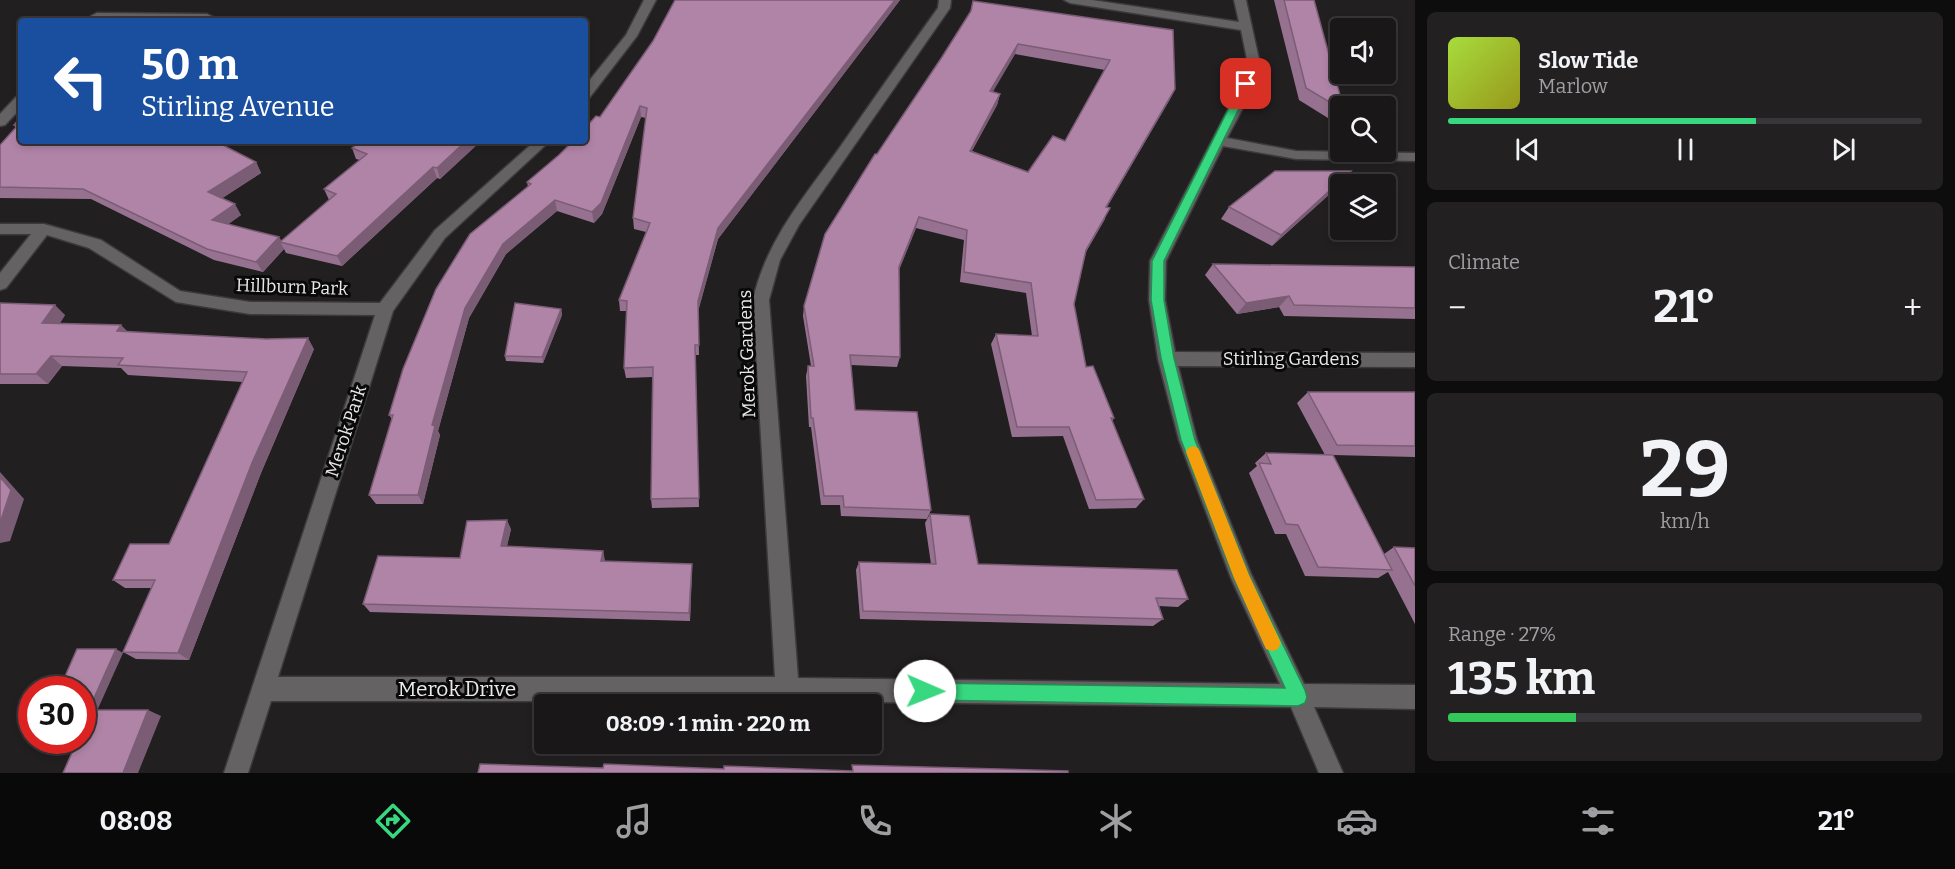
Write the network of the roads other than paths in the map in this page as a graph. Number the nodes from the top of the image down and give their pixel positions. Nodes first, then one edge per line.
1 (112, 0) edge
2 (650, 0) edge
3 (945, 0) edge
4 (1070, 0) edge
5 (1240, 0) edge
6 (207, 17) dead end
7 (96, 18) edge
8 (151, 18) edge
9 (1247, 27) junction
10 (588, 90) edge
11 (18, 103) edge
12 (0, 122) edge
13 (1218, 141) junction
14 (540, 144) edge
15 (1415, 157) edge
16 (0, 229) edge
17 (44, 229) junction
18 (0, 284) edge
19 (385, 309) junction
20 (1167, 358) junction
21 (1415, 360) edge
22 (264, 689) junction
23 (787, 689) junction
24 (1298, 697) junction
25 (1415, 697) edge
26 (236, 773) edge
27 (1331, 773) edge

1 - 7 street
2 - 10 street
3 - 23 street, Merok Gardens
4 - 9 street
5 - 9 street
6 - 8 street
9 - 13 street
11 - 12 street
13 - 15 street
13 - 20 street
14 - 19 street, Merok Park
16 - 17 street, Hillburn Park
17 - 18 street
17 - 19 street, Hillburn Park
19 - 22 street, Merok Park
20 - 21 street, Stirling Gardens
20 - 24 street
22 - 23 street, Merok Drive
22 - 26 street, Merok Park
23 - 24 street, Merok Drive
24 - 25 street, Merok Drive
24 - 27 street

